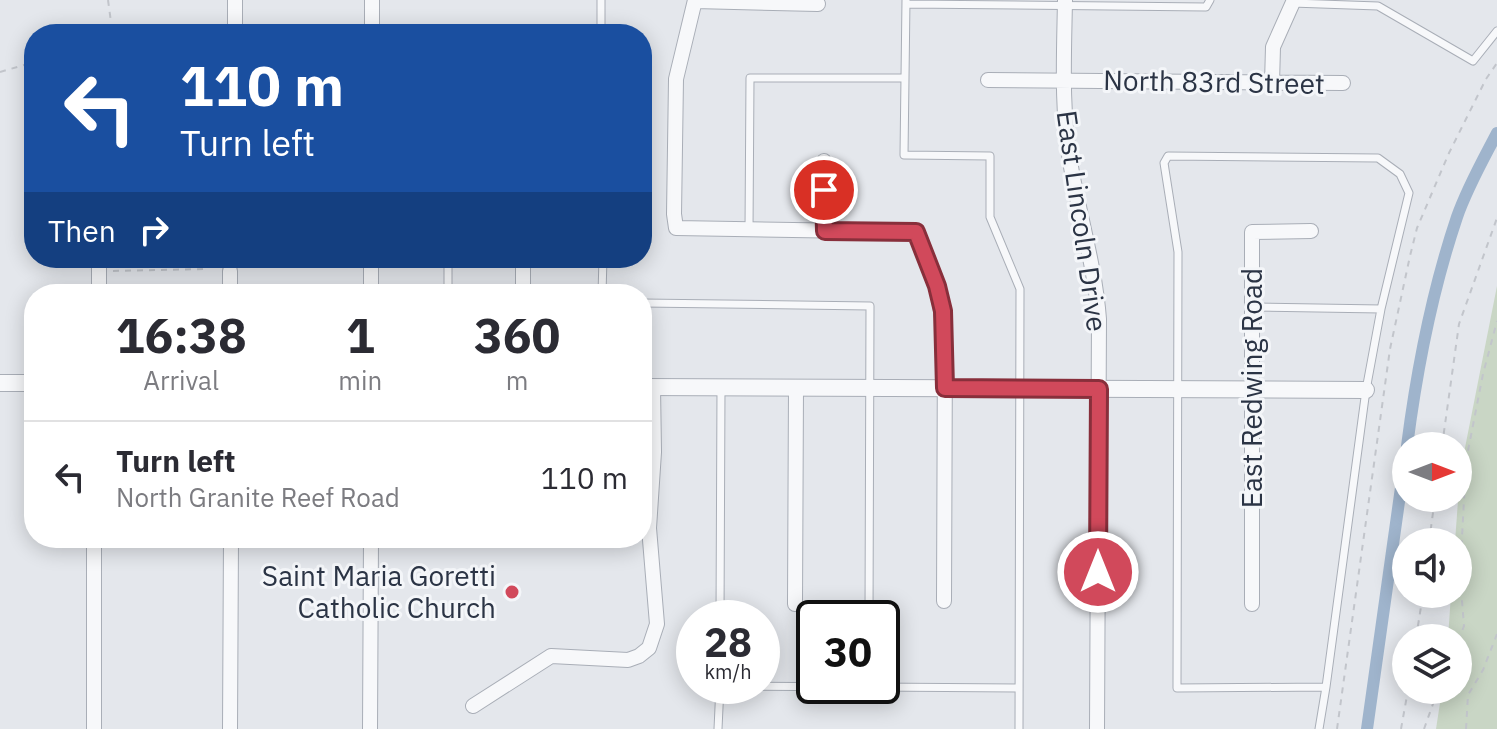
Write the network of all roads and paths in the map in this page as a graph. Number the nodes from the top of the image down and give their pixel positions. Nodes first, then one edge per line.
1 (108, 0) edge
2 (235, 0) edge
3 (372, 0) edge
4 (601, 0) edge
5 (1210, 0) edge
6 (695, 1) edge
7 (906, 2) edge
8 (1293, 2) edge
9 (1064, 3) edge
10 (818, 4) dead end
11 (111, 22) dead end
12 (235, 24) edge
13 (372, 24) edge
14 (601, 24) edge
15 (1497, 31) edge
16 (1497, 63) edge
17 (24, 65) edge
18 (0, 72) edge
19 (905, 78) junction
20 (988, 80) dead end
21 (1064, 81) junction
22 (1272, 83) junction
23 (1343, 83) dead end
24 (824, 161) dead end
25 (1497, 218) edge
26 (749, 231) junction
27 (825, 231) junction
28 (1311, 231) dead end
29 (186, 268) edge
30 (207, 269) dead end
31 (230, 271) dead end
32 (230, 284) edge
33 (652, 303) edge
34 (1253, 307) junction
35 (1381, 309) junction
36 (1497, 321) edge
37 (0, 383) edge
38 (24, 383) edge
39 (652, 387) edge
40 (721, 388) junction
41 (796, 388) junction
42 (870, 388) junction
43 (945, 388) junction
44 (1020, 388) junction
45 (1099, 389) junction
46 (1177, 389) junction
47 (1253, 389) junction
48 (1366, 390) junction
49 (652, 430) edge
50 (1444, 432) edge
51 (652, 482) edge
52 (94, 548) edge
53 (231, 548) edge
54 (371, 548) edge
55 (651, 548) edge
56 (720, 600) edge
57 (869, 600) edge
58 (944, 601) dead end
59 (795, 604) dead end
60 (1252, 604) dead end
61 (1464, 624) edge
62 (1497, 634) edge
63 (900, 686) edge
64 (1326, 687) junction
65 (1019, 688) junction
66 (719, 704) edge
67 (1405, 704) edge
68 (1433, 704) edge
69 (473, 706) dead end
70 (94, 729) edge
71 (230, 729) edge
72 (370, 729) edge
73 (718, 729) edge
74 (1019, 729) edge
75 (1097, 729) edge
76 (1319, 729) edge
77 (1337, 729) edge
78 (1401, 729) edge
79 (1424, 729) edge
80 (1466, 729) edge

1 - 11 path
2 - 12 street
3 - 13 street
4 - 14 lane
5 - 9 lane
6 - 10 street
6 - 26 street
7 - 9 lane
7 - 19 lane
8 - 15 lane
8 - 22 street
9 - 21 street, East Lincoln Drive
16 - 77 path
17 - 18 path
19 - 26 lane
19 - 44 lane
20 - 21 street, North 83rd Street
21 - 22 street, North 83rd Street
21 - 45 street, East Lincoln Drive
22 - 23 street, North 83rd Street
24 - 27 street
25 - 50 path
26 - 27 street
27 - 43 street
28 - 34 street, East Redwing Road
29 - 30 path
31 - 32 street
33 - 42 lane
34 - 35 lane
34 - 47 street, East Redwing Road
35 - 46 lane
35 - 48 lane
36 - 61 path
37 - 38 street
39 - 40 street
40 - 41 street
40 - 56 lane
41 - 42 street
41 - 59 street
42 - 43 street
42 - 57 lane
43 - 44 street
43 - 58 street
44 - 45 street
44 - 65 lane
45 - 46 street
45 - 75 street, East Lincoln Drive
46 - 47 street
46 - 64 lane
47 - 48 street
47 - 60 street, East Redwing Road
48 - 64 lane
49 - 51 street
52 - 70 street
53 - 71 street
54 - 72 street
55 - 69 street
62 - 80 path
63 - 65 lane
64 - 76 lane
65 - 74 lane
66 - 73 lane
67 - 78 path
68 - 79 path

